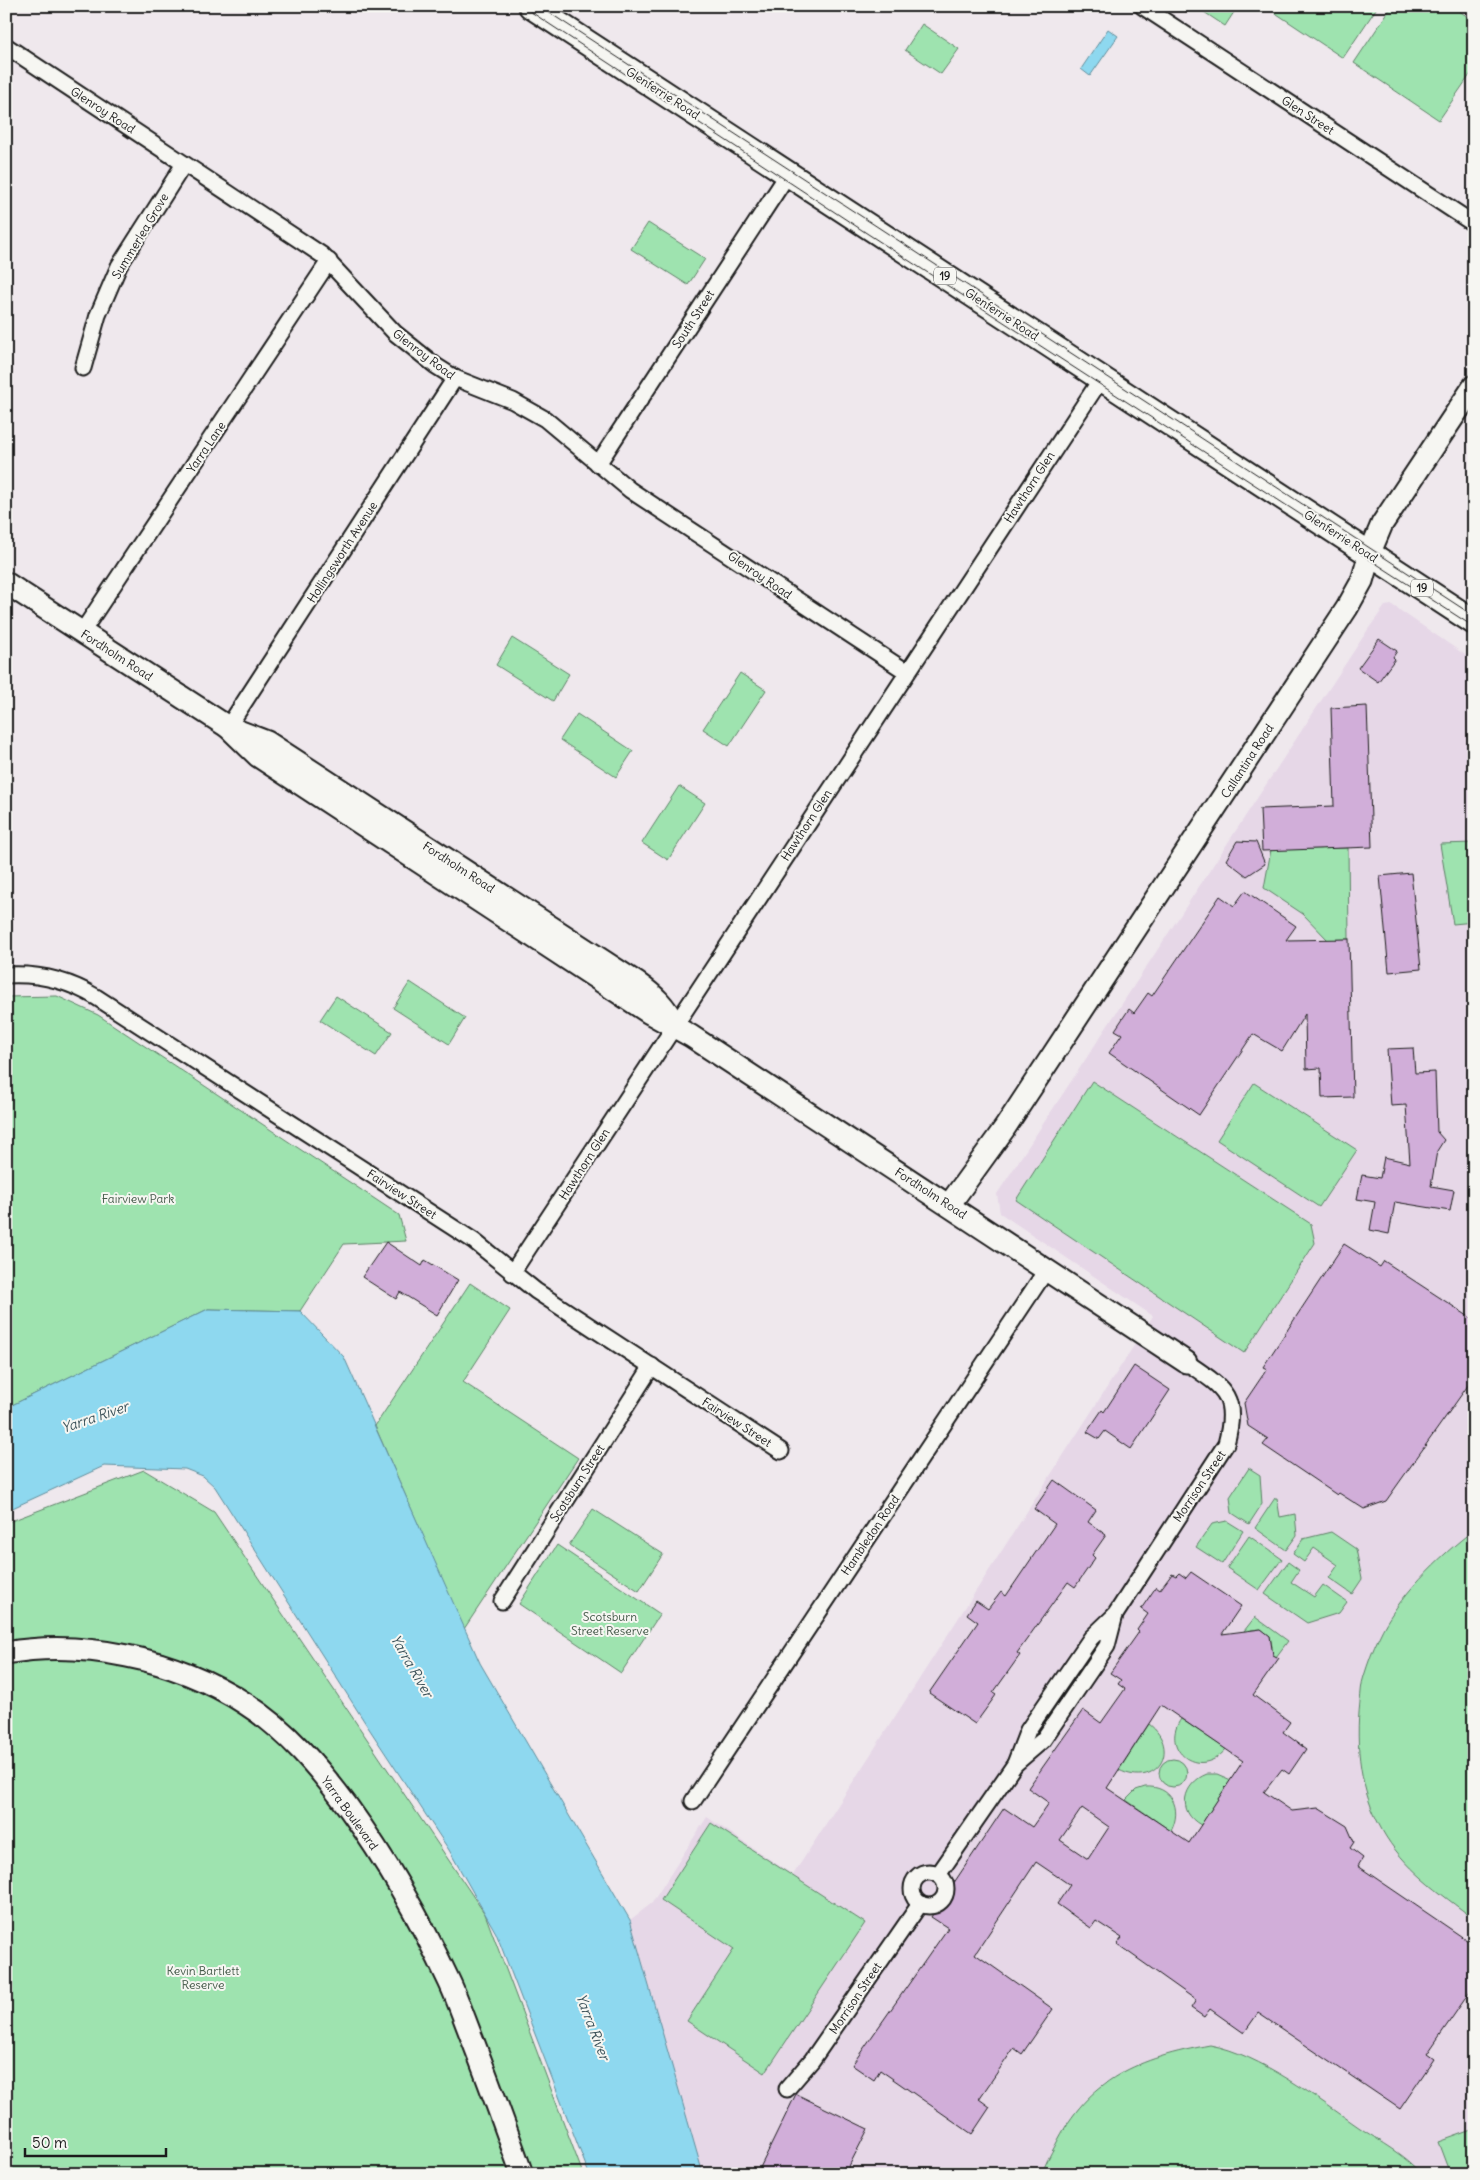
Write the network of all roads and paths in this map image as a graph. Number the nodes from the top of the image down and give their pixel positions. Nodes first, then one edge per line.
1 (530, 6) edge
2 (1142, 6) edge
3 (6, 46) edge
4 (184, 164) junction
5 (788, 174) junction
6 (1474, 224) edge
7 (329, 261) junction
8 (82, 368) dead end
9 (455, 378) junction
10 (1101, 378) junction
11 (1474, 386) edge
12 (598, 464) junction
13 (1370, 555) junction
14 (6, 583) edge
15 (1474, 622) edge
16 (82, 632) junction
17 (907, 672) junction
18 (228, 727) junction
19 (6, 975) edge
20 (675, 1025) junction
21 (955, 1208) junction
22 (1047, 1269) junction
23 (512, 1273) junction
24 (1186, 1362) joint
25 (652, 1366) junction
26 (782, 1451) dead end
27 (502, 1600) dead end
28 (6, 1653) edge
29 (693, 1800) dead end
30 (938, 1875) junction
31 (920, 1904) junction
32 (787, 2089) dead end
33 (522, 2174) edge

1 - 5 main road, Glenferrie Road / 19
2 - 6 street, Glen Street
3 - 4 street, Glenroy Road
4 - 7 street, Glenroy Road
4 - 8 street, Summerlea Grove
5 - 10 main road, Glenferrie Road / 19
5 - 12 street, South Street
7 - 9 street, Glenroy Road
7 - 16 street, Yarra Lane
9 - 12 street, Glenroy Road
9 - 18 street, Hollingsworth Avenue
10 - 13 main road, Glenferrie Road / 19
10 - 17 street, Hawthorn Glen
11 - 13 street, Callantina Road
12 - 17 street, Glenroy Road
13 - 15 main road, Glenferrie Road / 19
13 - 21 street, Callantina Road
14 - 16 street, Fordholm Road
16 - 18 street, Fordholm Road
17 - 20 street, Hawthorn Glen
18 - 20 street, Fordholm Road
19 - 23 street, Fairview Street
20 - 21 street, Fordholm Road
20 - 23 street, Hawthorn Glen
21 - 22 street, Fordholm Road
22 - 24 street, Fordholm Road
22 - 29 street, Hambledon Road
23 - 25 street, Fairview Street
24 - 30 street, Morrison Street
25 - 26 street, Fairview Street
25 - 27 street, Scotsburn Street
28 - 33 street, Yarra Boulevard
30 - 31 street
30 - 31 street
31 - 32 street, Morrison Street

